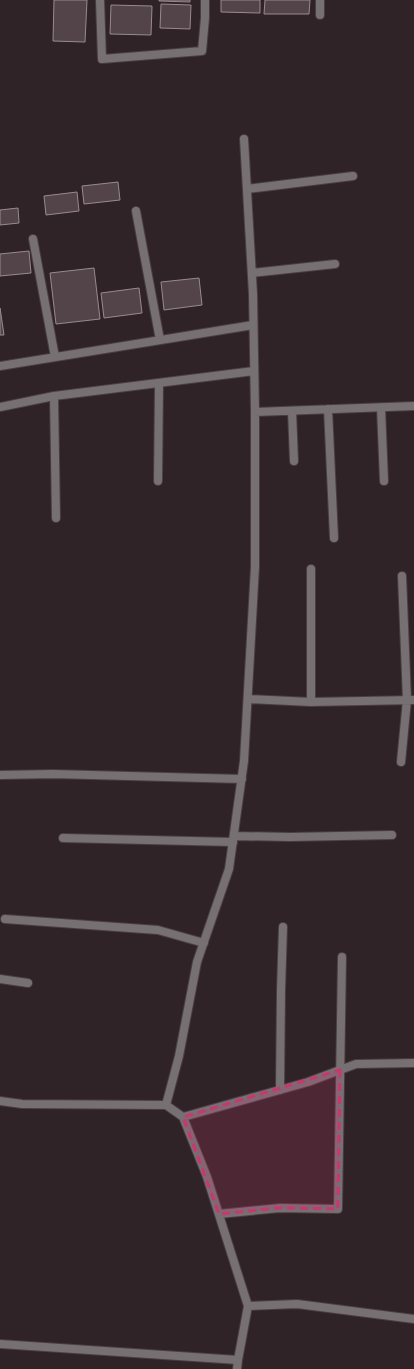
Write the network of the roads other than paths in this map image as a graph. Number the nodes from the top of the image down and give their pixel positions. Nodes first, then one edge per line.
1 (100, 0) edge
2 (205, 0) edge
3 (320, 0) edge
4 (320, 15) dead end
5 (244, 139) dead end
6 (353, 176) dead end
7 (247, 189) junction
8 (136, 211) dead end
9 (33, 239) dead end
10 (335, 264) dead end
11 (252, 274) junction
12 (253, 325) junction
13 (160, 340) junction
14 (55, 357) junction
15 (0, 366) edge
16 (254, 371) junction
17 (159, 384) junction
18 (54, 396) junction
19 (414, 406) edge
20 (0, 407) edge
21 (381, 408) junction
22 (328, 409) junction
23 (292, 411) junction
24 (255, 412) junction
25 (294, 462) dead end
26 (158, 481) dead end
27 (384, 481) dead end
28 (56, 518) dead end
29 (334, 538) dead end
30 (311, 569) dead end
31 (402, 576) dead end
32 (248, 699) junction
33 (411, 700) edge
34 (311, 702) junction
35 (401, 762) dead end
36 (0, 775) edge
37 (242, 779) junction
38 (392, 836) dead end
39 (63, 838) dead end
40 (234, 839) junction
41 (5, 919) dead end
42 (282, 927) dead end
43 (204, 943) junction
44 (342, 957) dead end
45 (0, 980) edge
46 (28, 983) dead end
47 (414, 1063) edge
48 (340, 1070) junction
49 (280, 1090) junction
50 (0, 1101) edge
51 (166, 1105) junction
52 (183, 1117) junction
53 (219, 1214) junction
54 (248, 1306) junction
55 (414, 1318) edge
56 (0, 1344) edge
57 (238, 1360) junction
58 (237, 1369) edge

1 - 2 street
3 - 4 street
5 - 7 street
6 - 7 street
7 - 11 street
8 - 13 street
9 - 14 street
10 - 11 street
11 - 12 street
12 - 13 street
12 - 16 street
13 - 14 street
14 - 15 street
16 - 17 street
16 - 24 street
17 - 18 street
17 - 26 street
18 - 20 street
18 - 28 street
19 - 21 street
21 - 22 street
21 - 27 street
22 - 23 street
22 - 29 street
23 - 24 street
23 - 25 street
24 - 32 street
30 - 34 street
31 - 33 street
32 - 34 street
32 - 37 street
33 - 34 street
33 - 35 street
36 - 37 street
37 - 40 street
38 - 40 street
39 - 40 street
40 - 43 street
41 - 43 street
42 - 49 street
43 - 51 street
44 - 48 street
45 - 46 street
47 - 48 street
48 - 49 street
48 - 53 street
49 - 52 street
50 - 51 street
51 - 52 street
52 - 53 street
53 - 54 street
54 - 55 street
54 - 57 street
56 - 57 street
57 - 58 street

